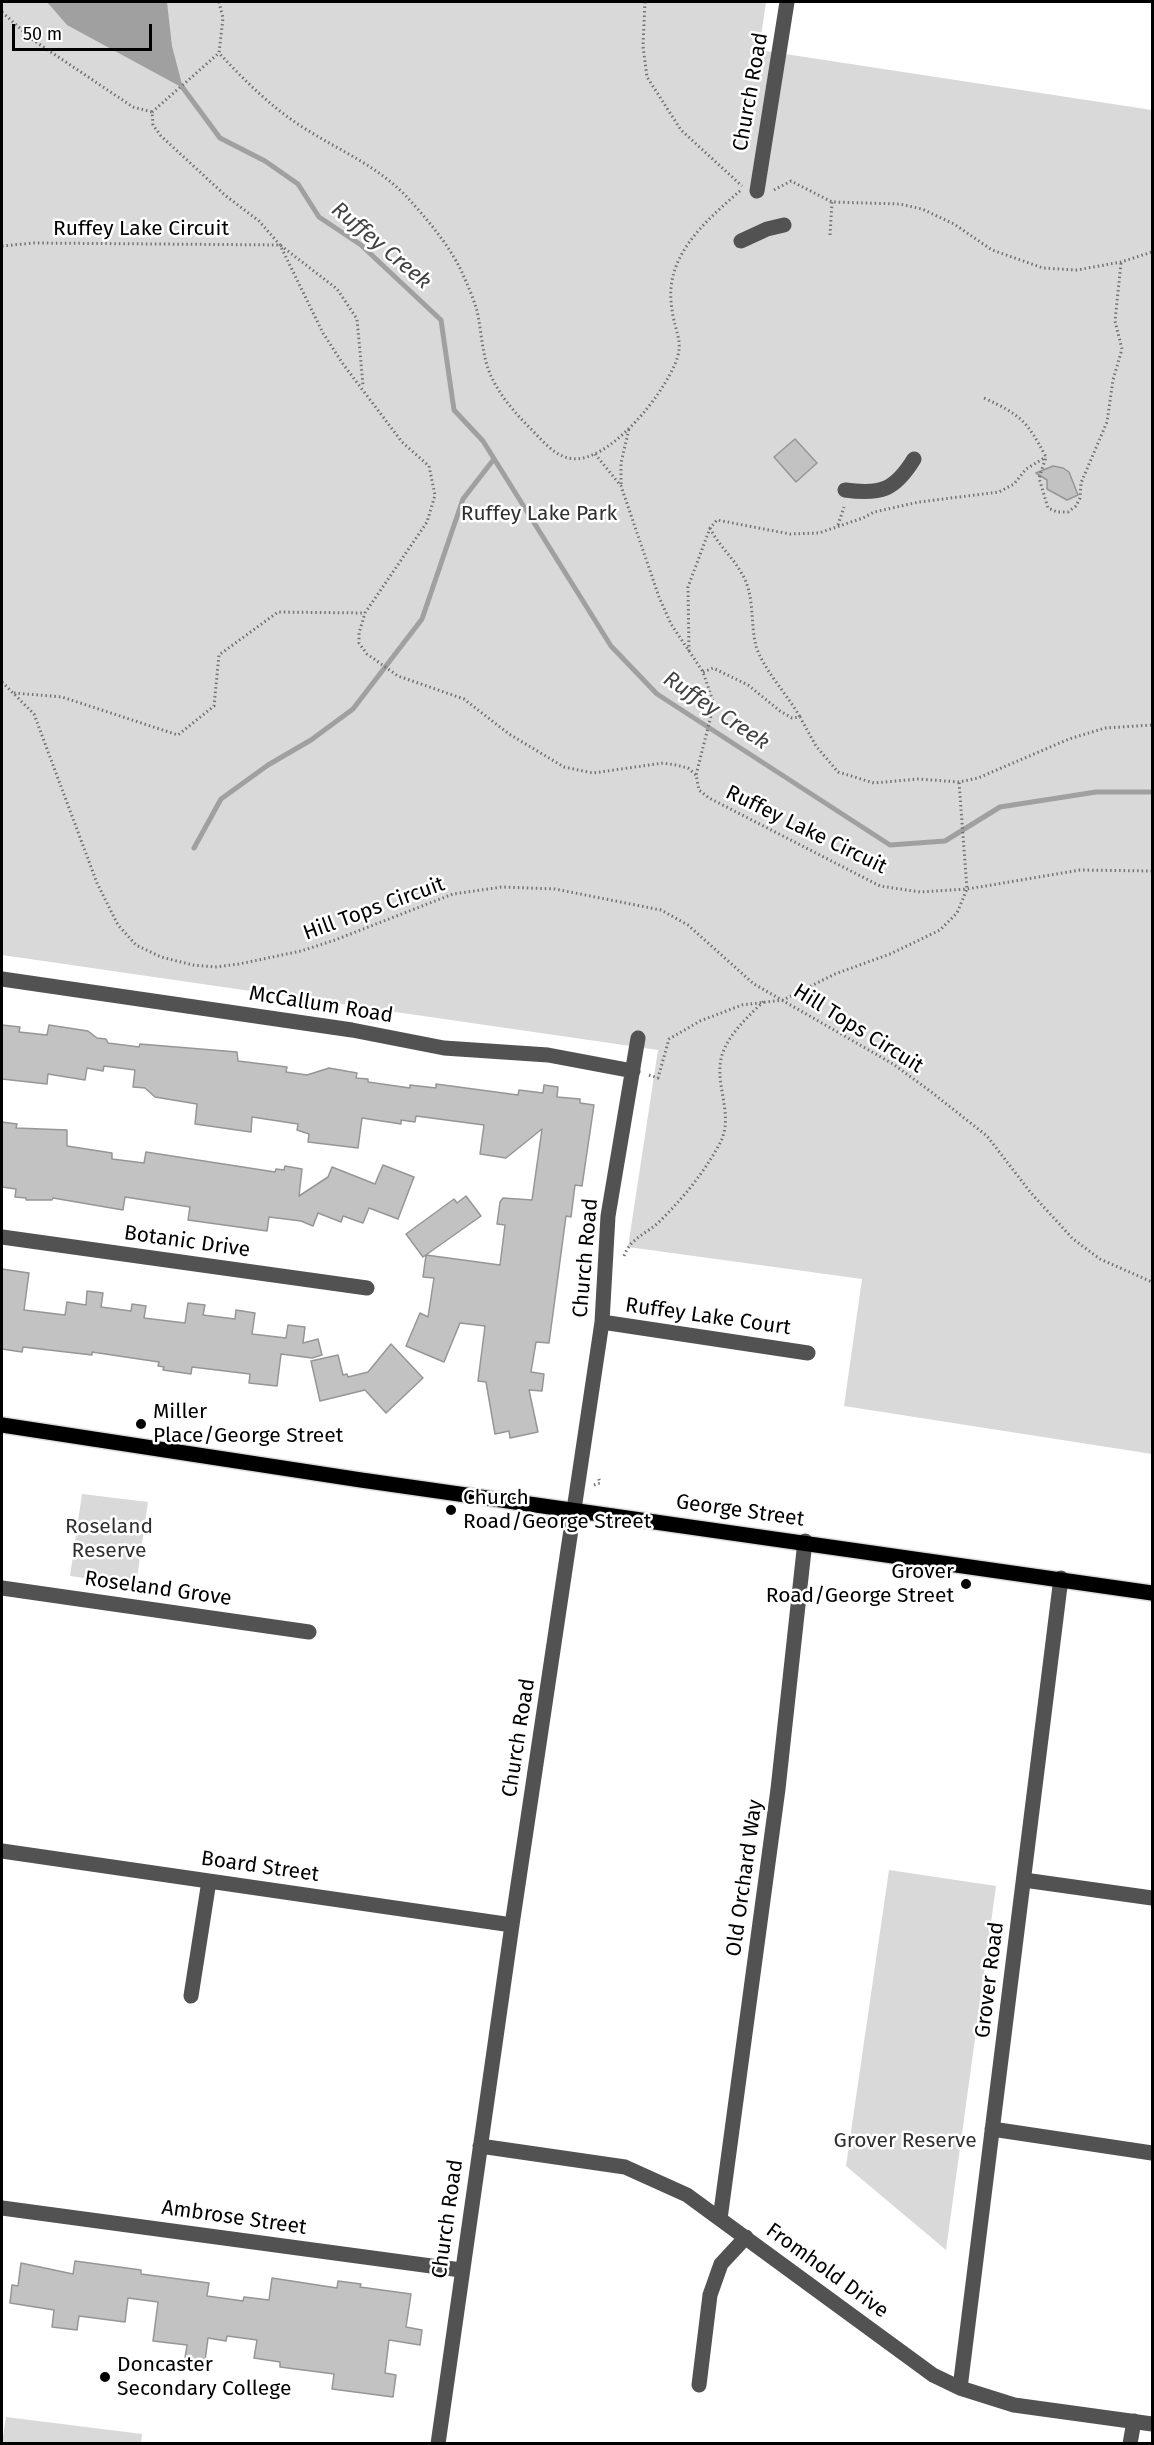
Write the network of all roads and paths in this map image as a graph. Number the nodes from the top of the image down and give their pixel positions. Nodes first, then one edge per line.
1 (219, 2) edge
2 (645, 2) edge
3 (788, 2) edge
4 (2, 12) edge
5 (219, 53) junction
6 (152, 112) junction
7 (750, 189) junction
8 (832, 202) junction
9 (784, 225) dead end
10 (830, 235) dead end
11 (741, 242) dead end
12 (280, 244) junction
13 (2, 246) edge
14 (1152, 252) edge
15 (1121, 262) junction
16 (363, 387) junction
17 (984, 398) dead end
18 (630, 428) junction
19 (596, 454) junction
20 (1046, 457) junction
21 (914, 459) dead end
22 (621, 486) junction
23 (845, 490) dead end
24 (710, 528) junction
25 (365, 613) junction
26 (689, 651) junction
27 (703, 672) junction
28 (2, 682) edge
29 (14, 693) junction
30 (800, 717) junction
31 (1152, 725) edge
32 (696, 776) junction
33 (959, 782) junction
34 (1152, 871) edge
35 (967, 889) junction
36 (2, 979) edge
37 (765, 1000) junction
38 (783, 1000) junction
39 (638, 1038) dead end
40 (633, 1071) junction
41 (2, 1237) edge
42 (622, 1260) dead end
43 (1152, 1282) edge
44 (367, 1288) dead end
45 (602, 1322) junction
46 (808, 1353) dead end
47 (2, 1425) edge
48 (598, 1469) dead end
49 (575, 1509) junction
50 (805, 1541) junction
51 (1061, 1578) junction
52 (2, 1588) edge
53 (1152, 1593) edge
54 (309, 1632) dead end
55 (2, 1851) edge
56 (1024, 1880) junction
57 (209, 1881) junction
58 (1152, 1898) edge
59 (512, 1924) junction
60 (191, 1996) dead end
61 (992, 2129) junction
62 (480, 2146) junction
63 (1152, 2153) edge
64 (2, 2208) edge
65 (720, 2219) junction
66 (746, 2237) junction
67 (461, 2270) junction
68 (699, 2385) dead end
69 (960, 2388) junction
70 (1134, 2421) junction
71 (1152, 2424) edge
72 (438, 2444) edge
73 (1130, 2444) edge

1 - 5 path
2 - 7 path
3 - 7 street, Church Road
4 - 6 path
5 - 6 path
5 - 19 path
6 - 12 path, Ruffey Lake Circuit
7 - 8 path
7 - 18 path
8 - 10 path
8 - 15 path
9 - 11 street
12 - 13 path, Ruffey Lake Circuit
12 - 16 path, Ruffey Lake Circuit
12 - 16 path
14 - 15 path
15 - 20 path
16 - 25 path, Ruffey Lake Circuit
17 - 20 path
18 - 19 path
18 - 22 path
19 - 22 path
20 - 24 path
21 - 23 street
22 - 26 path
24 - 26 path
24 - 30 path
25 - 29 path
25 - 32 path, Ruffey Lake Circuit
26 - 27 path
27 - 30 path
27 - 32 path
28 - 29 path, Hill Tops Circuit
29 - 38 path, Hill Tops Circuit
30 - 33 path
31 - 33 path
32 - 35 path, Ruffey Lake Circuit
33 - 35 path
34 - 35 path, Ruffey Lake Circuit
35 - 38 path
36 - 40 street, McCallum Road
37 - 38 path
37 - 40 path
37 - 42 path
38 - 43 path, Hill Tops Circuit
39 - 40 street, Church Road
40 - 45 street, Church Road
41 - 44 street, Botanic Drive
45 - 46 street, Ruffey Lake Court
45 - 49 street, Church Road
47 - 49 main road, George Street
48 - 49 path
49 - 50 main road, George Street
49 - 59 street, Church Road
50 - 51 main road, George Street
50 - 65 street, Old Orchard Way
51 - 53 main road, George Street
51 - 56 street, Grover Road
52 - 54 street, Roseland Grove
55 - 57 street, Board Street
56 - 58 street
56 - 61 street, Grover Road
57 - 59 street, Board Street
57 - 60 street
59 - 62 street, Church Road
61 - 63 street
61 - 69 street, Grover Road
62 - 65 street, Fromhold Drive
62 - 67 street, Church Road
64 - 67 street, Ambrose Street
65 - 66 street, Fromhold Drive
66 - 68 street
66 - 69 street, Fromhold Drive
67 - 72 street, Church Road
69 - 70 street, Fromhold Drive
70 - 71 street, Fromhold Drive
70 - 73 street

